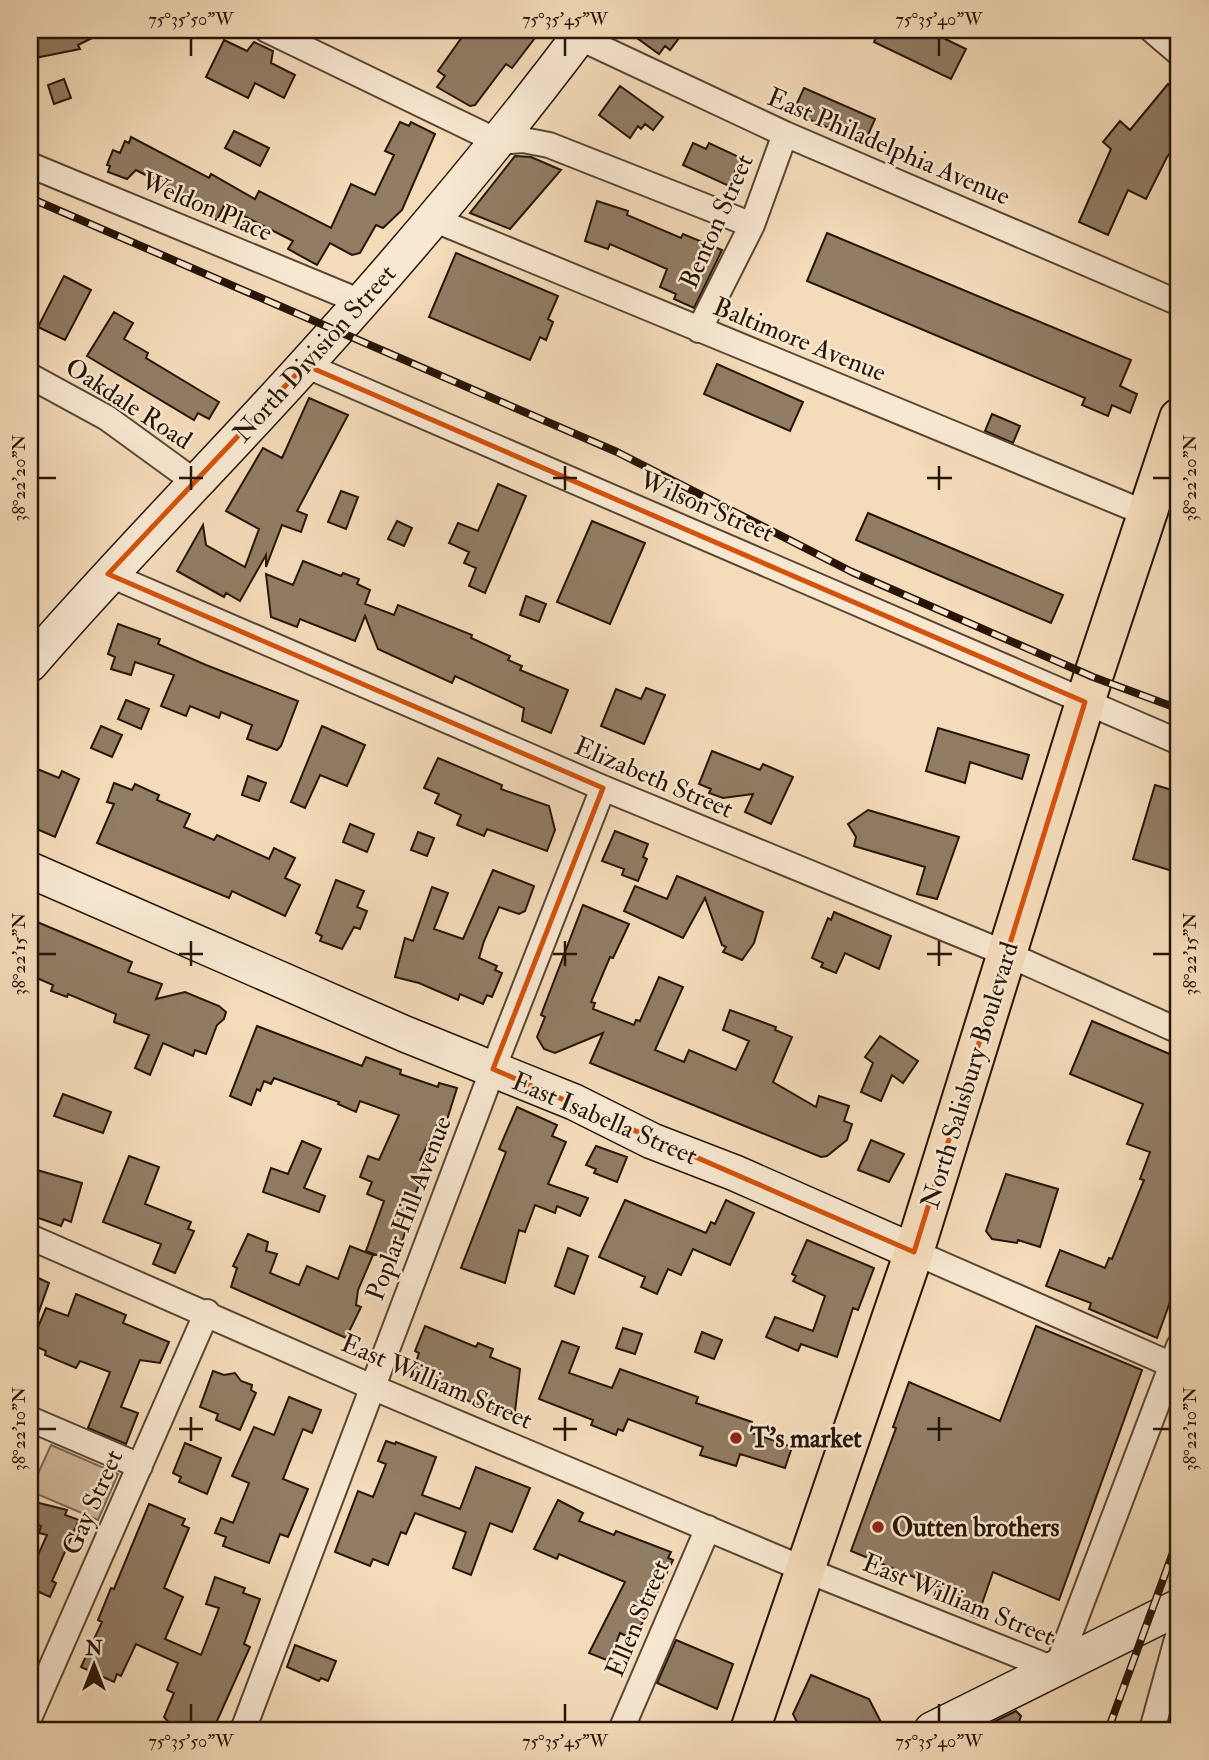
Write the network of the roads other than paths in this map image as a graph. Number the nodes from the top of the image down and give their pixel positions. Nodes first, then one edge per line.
1 (267, 30) edge
2 (1152, 30) edge
3 (577, 32) edge
4 (1179, 53) edge
5 (785, 134) junction
6 (499, 142) junction
7 (30, 165) edge
8 (433, 219) junction
9 (752, 225) junction
10 (361, 302) junction
11 (1179, 303) edge
12 (699, 330) junction
13 (305, 365) junction
14 (30, 376) edge
15 (1179, 418) edge
16 (195, 482) junction
17 (1145, 513) junction
18 (108, 575) junction
19 (30, 664) edge
20 (1085, 702) junction
21 (1179, 742) edge
22 (603, 788) junction
23 (30, 870) edge
24 (1007, 954) junction
25 (1179, 1031) edge
26 (493, 1069) junction
27 (30, 1237) edge
28 (914, 1252) junction
29 (207, 1312) junction
30 (1177, 1360) edge
31 (372, 1387) junction
32 (30, 1419) edge
33 (140, 1466) junction
34 (708, 1528) junction
35 (806, 1570) junction
36 (1179, 1607) edge
37 (1179, 1632) edge
38 (1056, 1670) junction
39 (30, 1716) edge
40 (1163, 1725) edge
41 (243, 1730) edge
42 (621, 1730) edge
43 (750, 1730) edge
44 (932, 1730) edge

1 - 6 street
2 - 4 street
3 - 5 street, East Philadelphia Avenue
3 - 6 street, North Division Street
5 - 9 street, Benton Street
5 - 11 street, East Philadelphia Avenue
6 - 8 street, North Division Street
6 - 9 street
7 - 10 street, Weldon Place
8 - 10 street, North Division Street
8 - 12 street, Baltimore Avenue
9 - 12 street, Benton Street
10 - 13 street, North Division Street
12 - 17 street, Baltimore Avenue
13 - 16 street, North Division Street
13 - 20 street, Wilson Street
14 - 16 street, Oakdale Road
15 - 17 main road, North Salisbury Boulevard
16 - 18 street, North Division Street
17 - 20 main road, North Salisbury Boulevard
18 - 19 street, North Division Street
18 - 22 street, Elizabeth Street
20 - 21 street, Wilson Street
20 - 24 main road, North Salisbury Boulevard
22 - 24 street, Elizabeth Street
22 - 26 street, Poplar Hill Avenue
23 - 26 street, East Isabella Street
24 - 25 street, Elizabeth Street
24 - 28 main road, North Salisbury Boulevard
26 - 28 street, East Isabella Street
26 - 31 street, Poplar Hill Avenue
27 - 29 street, East William Street
28 - 30 street, East Isabella Street
28 - 35 main road, North Salisbury Boulevard
29 - 31 street, East William Street
29 - 33 street, Gay Street
30 - 38 street
31 - 34 street, East William Street
31 - 41 street, Poplar Hill Avenue
32 - 33 street
33 - 39 street, Gay Street
34 - 35 street, East William Street
34 - 42 street, Ellen Street
35 - 38 street, East William Street
35 - 43 main road, North Salisbury Boulevard
36 - 38 street
37 - 40 street
38 - 44 street

